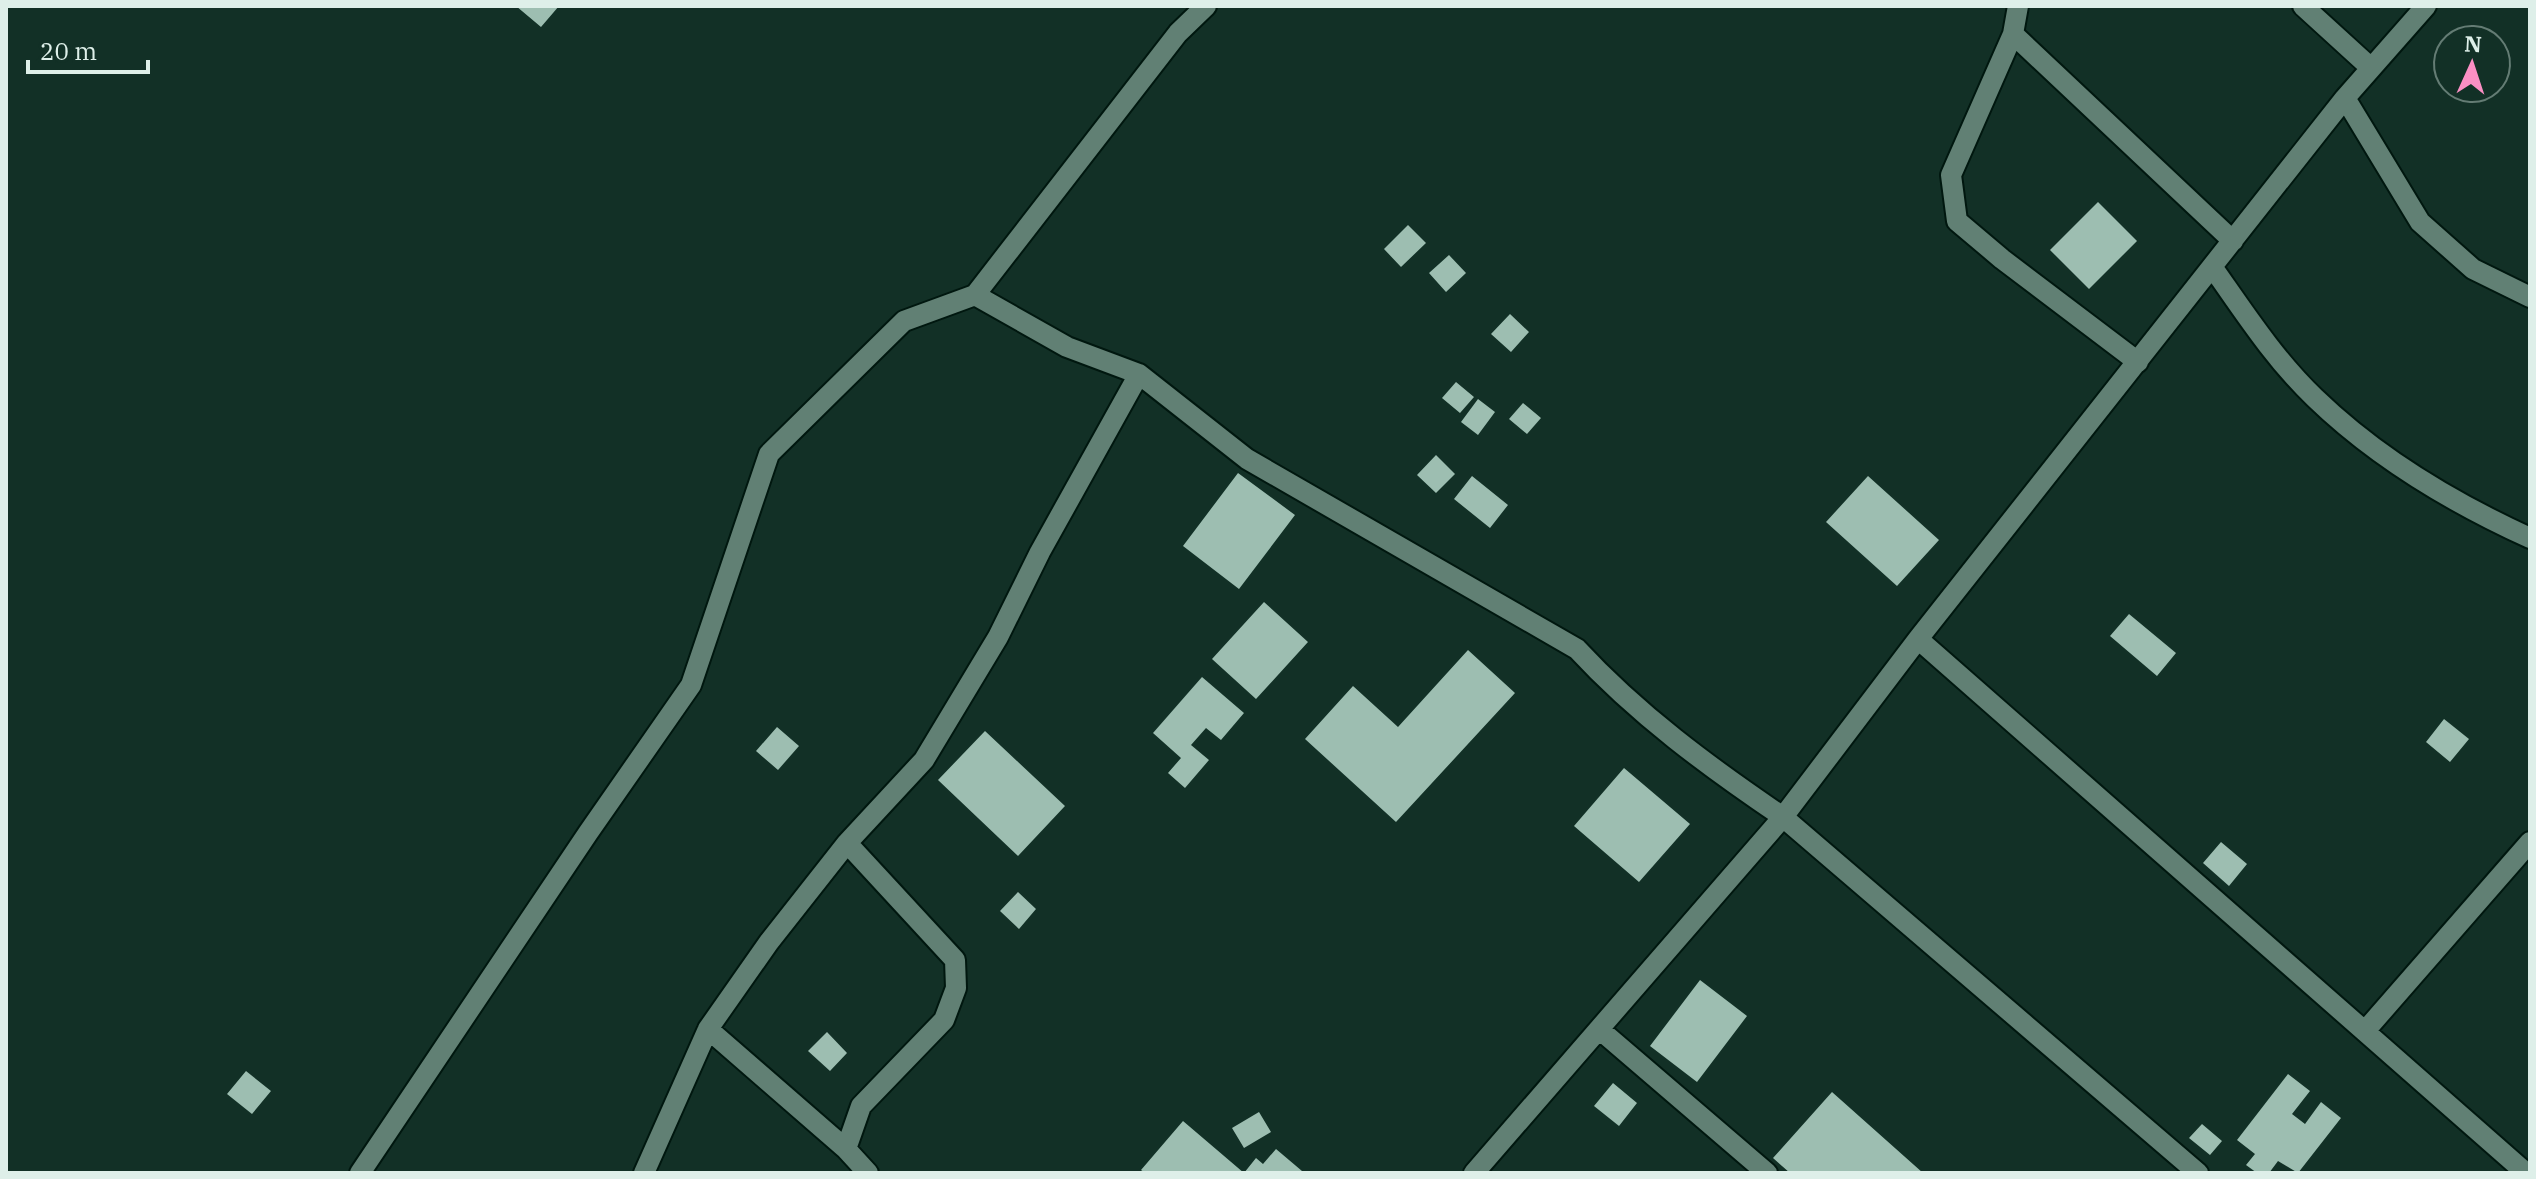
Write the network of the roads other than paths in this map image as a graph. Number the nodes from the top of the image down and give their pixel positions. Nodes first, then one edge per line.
1 (1206, 6) edge
2 (2018, 6) edge
3 (2303, 6) edge
4 (2426, 6) edge
5 (2013, 34) junction
6 (2371, 68) junction
7 (2345, 98) junction
8 (2233, 241) junction
9 (2213, 268) junction
10 (975, 295) junction
11 (2530, 297) edge
12 (2138, 362) junction
13 (1139, 374) junction
14 (2530, 538) edge
15 (1918, 639) junction
16 (1783, 817) junction
17 (2530, 842) edge
18 (847, 843) junction
19 (708, 1029) junction
20 (1599, 1029) junction
21 (2365, 1031) junction
22 (846, 1149) junction
23 (360, 1173) edge
24 (644, 1173) edge
25 (868, 1173) edge
26 (1474, 1173) edge
27 (1767, 1173) edge
28 (2198, 1173) edge
29 (2526, 1173) edge

1 - 10 street
2 - 5 street
3 - 6 street
4 - 6 street
5 - 8 street
5 - 12 street
6 - 7 street
7 - 8 street
7 - 11 street
8 - 9 street
9 - 12 street
9 - 14 street
10 - 13 street
10 - 23 street
12 - 15 street
13 - 16 street
13 - 18 street
15 - 16 street
15 - 21 street
16 - 20 street
16 - 28 street
17 - 21 street
18 - 19 street
18 - 22 street
19 - 22 street
19 - 24 street
20 - 26 street
20 - 27 street
21 - 29 street
22 - 25 street

